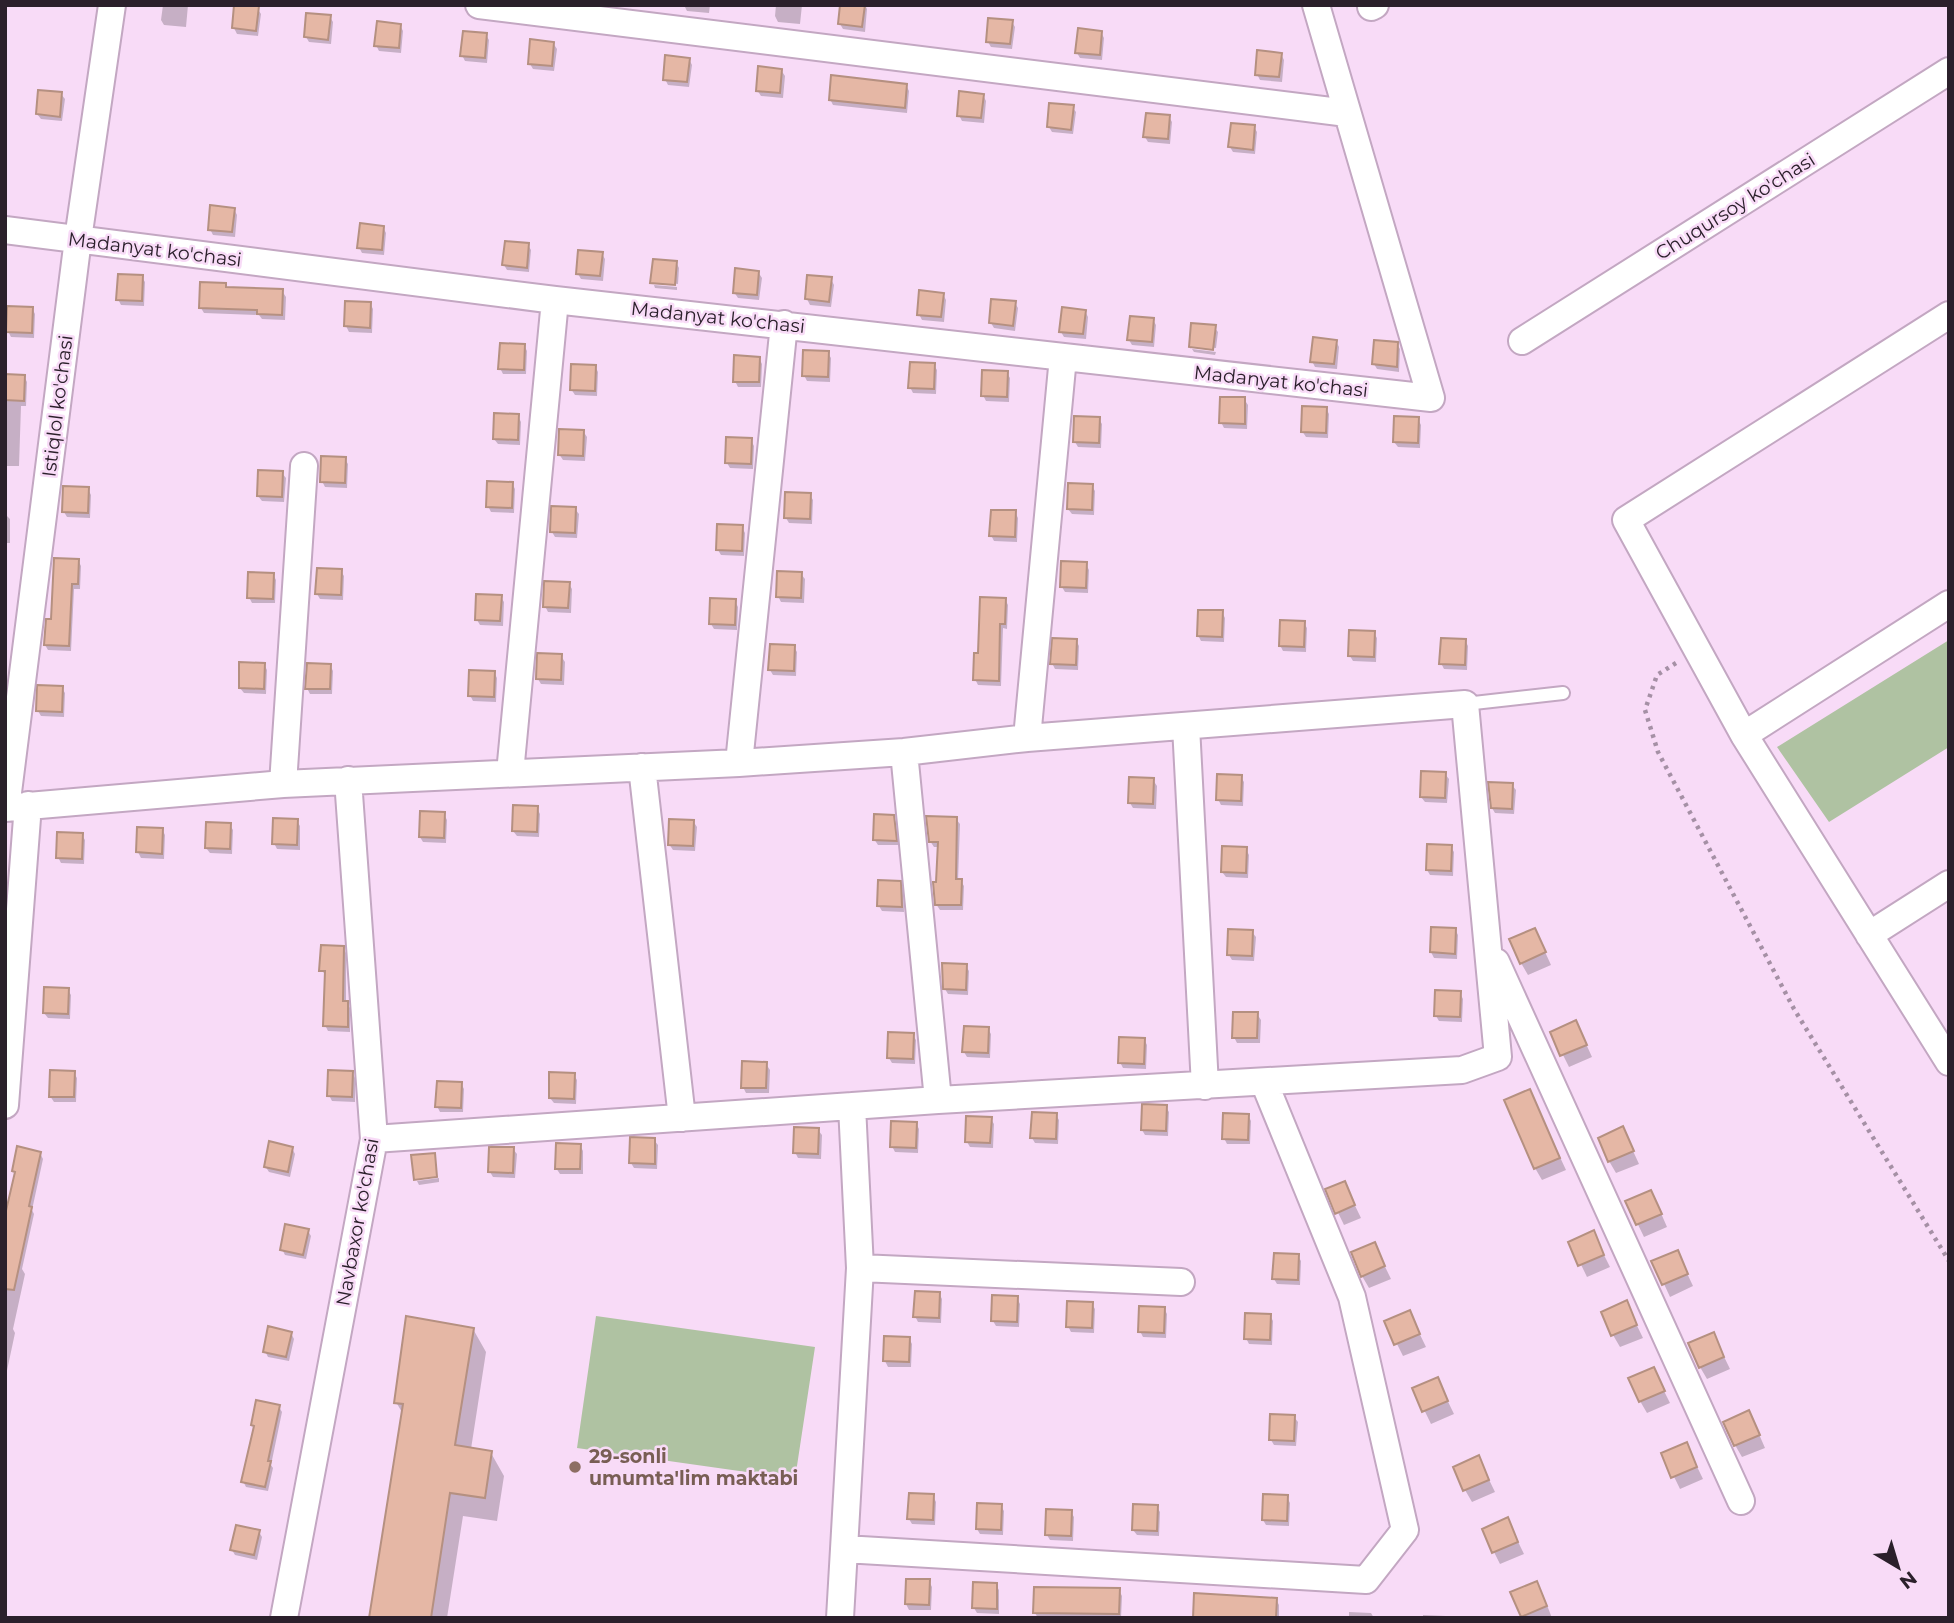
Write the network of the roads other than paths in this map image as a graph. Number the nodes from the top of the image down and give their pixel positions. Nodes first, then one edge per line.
1 (112, 5) edge
2 (479, 5) edge
3 (1316, 5) edge
4 (1949, 71) edge
5 (1348, 113) junction
6 (5, 230) edge
7 (78, 239) junction
8 (555, 300) junction
9 (1949, 315) edge
10 (784, 324) junction
11 (1522, 341) dead end
12 (1063, 357) junction
13 (304, 466) dead end
14 (1949, 604) edge
15 (1563, 693) dead end
16 (1465, 704) junction
17 (1186, 726) junction
18 (1744, 735) junction
19 (1027, 738) junction
20 (904, 752) junction
21 (739, 763) junction
22 (642, 767) junction
23 (510, 773) junction
24 (348, 780) junction
25 (283, 784) junction
26 (13, 807) edge
27 (1949, 884) edge
28 (1869, 935) junction
29 (1488, 945) junction
30 (1949, 1062) edge
31 (1264, 1082) junction
32 (1205, 1086) junction
33 (938, 1100) junction
34 (5, 1105) edge
35 (852, 1106) junction
36 (682, 1118) junction
37 (374, 1139) junction
38 (860, 1268) junction
39 (1181, 1282) dead end
40 (1741, 1501) dead end
41 (844, 1549) junction
42 (284, 1618) edge
43 (840, 1618) edge

1 - 7 street, Istiqlol ko'chasi
2 - 5 street
3 - 5 street
4 - 11 street, Chuqursoy ko'chasi
5 - 12 street, Madanyat ko'chasi
6 - 7 street, Madanyat ko'chasi
7 - 8 street, Madanyat ko'chasi
7 - 26 street, Istiqlol ko'chasi
8 - 10 street, Madanyat ko'chasi
8 - 23 street
9 - 18 street
10 - 12 street, Madanyat ko'chasi
10 - 21 street
12 - 19 street
13 - 25 street
14 - 18 street
15 - 16 lane
16 - 17 street
16 - 29 street
17 - 19 street
17 - 32 street
18 - 28 street
19 - 20 street
20 - 21 street
20 - 33 street
21 - 22 street
22 - 23 street
22 - 36 street
23 - 24 street
24 - 25 street
24 - 37 street, Navbaxor ko'chasi
25 - 26 street
26 - 34 street, Istiqlol ko'chasi
27 - 28 street
28 - 30 street
29 - 31 street
29 - 40 street
31 - 32 street
31 - 41 street
32 - 33 street
33 - 35 street
35 - 36 street
35 - 38 street
36 - 37 street
37 - 42 street, Navbaxor ko'chasi
38 - 39 street
38 - 41 street
41 - 43 street

